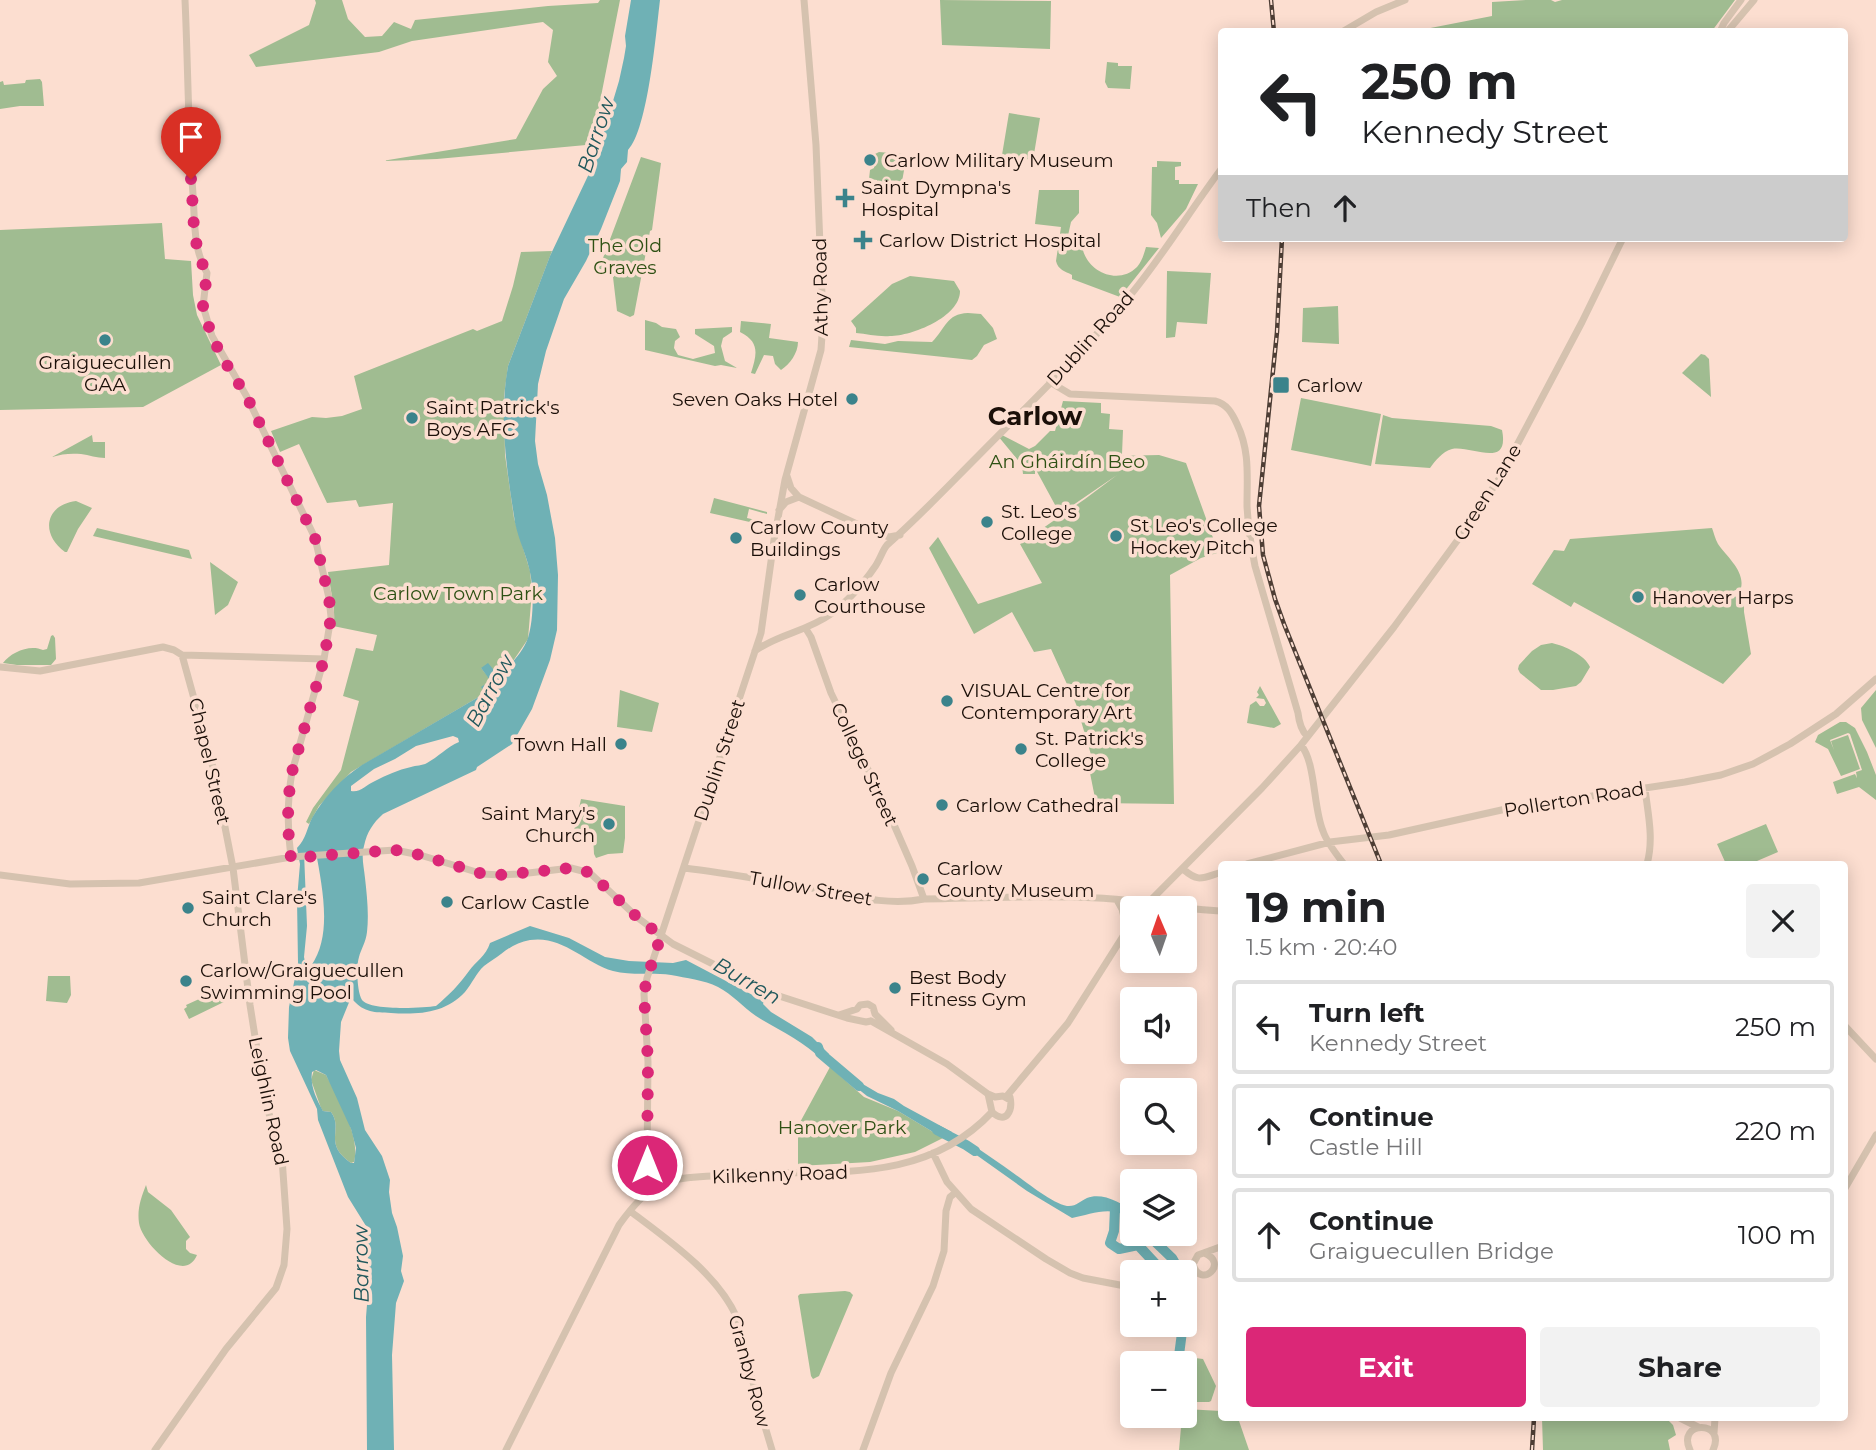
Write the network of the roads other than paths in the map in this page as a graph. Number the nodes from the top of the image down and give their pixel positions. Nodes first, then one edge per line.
1 (185, 0) edge
2 (804, 0) edge
3 (1405, 0) edge
4 (1754, 0) edge
5 (1739, 1) edge
6 (1349, 28) edge
7 (1722, 28) edge
8 (1730, 28) edge
9 (1218, 174) edge
10 (1621, 242) edge
11 (1050, 382) junction
12 (785, 479) junction
13 (799, 497) junction
14 (779, 511) junction
15 (874, 533) junction
16 (901, 534) junction
17 (884, 547) junction
18 (762, 628) junction
19 (806, 629) junction
20 (776, 638) junction
21 (754, 651) junction
22 (182, 655) junction
23 (324, 659) junction
24 (0, 667) edge
25 (1876, 679) edge
26 (1298, 713) junction
27 (1316, 724) junction
28 (1307, 736) junction
29 (1301, 745) junction
30 (1645, 789) junction
31 (1330, 842) junction
32 (295, 857) junction
33 (1259, 861) edge
34 (1342, 861) edge
35 (1648, 861) edge
36 (233, 868) junction
37 (684, 869) junction
38 (1183, 869) junction
39 (1218, 873) edge
40 (0, 875) edge
41 (1155, 896) edge
42 (925, 899) junction
43 (1117, 900) junction
44 (1120, 901) edge
45 (1120, 906) edge
46 (1197, 909) edge
47 (1218, 911) edge
48 (661, 936) junction
49 (1120, 941) edge
50 (857, 1009) junction
51 (839, 1015) junction
52 (873, 1017) junction
53 (861, 1020) junction
54 (1848, 1029) edge
55 (1876, 1059) edge
56 (1009, 1096) junction
57 (991, 1098) junction
58 (992, 1115) junction
59 (1876, 1135) edge
60 (933, 1153) junction
61 (1848, 1182) edge
62 (652, 1189) junction
63 (955, 1193) junction
64 (630, 1211) junction
65 (1218, 1246) edge
66 (1204, 1253) junction
67 (1195, 1260) edge
68 (1217, 1263) edge
69 (1197, 1271) edge
70 (1120, 1285) edge
71 (1682, 1421) edge
72 (1686, 1421) edge
73 (1709, 1421) edge
74 (1713, 1421) edge
75 (1700, 1427) junction
76 (1714, 1434) junction
77 (1687, 1439) junction
78 (155, 1450) edge
79 (506, 1450) edge
80 (772, 1450) edge
81 (863, 1450) edge
82 (1690, 1450) edge
83 (1713, 1450) edge

1 - 23 main road
2 - 12 main road, Athy Road
3 - 6 main road
4 - 8 main road
5 - 7 main road
9 - 11 main road, Dublin Road
10 - 27 main road, Green Lane
11 - 16 main road, Dublin Road
11 - 26 main road
12 - 13 main road
12 - 14 main road, Athy Road
13 - 14 main road
13 - 15 main road
14 - 18 main road, Athy Road
15 - 16 main road
15 - 17 main road
16 - 17 main road, Dublin Road
17 - 19 main road, Dublin Road
18 - 20 main road
18 - 21 main road, Athy Road
19 - 20 main road, Dublin Road
19 - 42 main road, College Street
20 - 21 main road, Dublin Road
21 - 37 main road, Dublin Street
22 - 23 main road
22 - 24 main road
22 - 36 main road, Chapel Street
23 - 32 main road
25 - 30 main road, Pollerton Road
26 - 27 main road
26 - 28 main road
27 - 28 main road, Green Lane
28 - 29 main road, Green Lane
29 - 31 main road
29 - 38 main road, Green Lane
30 - 31 main road, Pollerton Road
30 - 35 main road
31 - 33 main road, Pollerton Road
31 - 34 main road
32 - 36 main road
32 - 48 main road
36 - 40 main road
36 - 78 main road, Leighlin Road
37 - 42 main road, Tullow Street
37 - 48 main road, Dublin Street
38 - 39 main road
38 - 41 main road, Green Lane
42 - 43 main road, Tullow Street
43 - 44 main road, Tullow Street
43 - 45 main road
46 - 47 main road, Tullow Street
48 - 51 main road
48 - 62 main road, Dublin Street
49 - 56 main road
50 - 51 main road
50 - 52 main road
50 - 53 main road
51 - 53 main road
52 - 53 main road
52 - 57 main road
54 - 55 main road
56 - 57 main road
56 - 58 main road
57 - 58 main road
58 - 60 main road, Kilkenny Road
59 - 61 main road
60 - 62 main road, Kilkenny Road
60 - 63 main road
62 - 64 main road, Kilkenny Road
63 - 70 main road
63 - 81 main road
64 - 79 main road, Kilkenny Road
64 - 80 main road, Granby Row
65 - 66 main road
66 - 67 main road
66 - 68 main road
68 - 69 main road
71 - 77 main road
72 - 75 main road
73 - 75 main road
74 - 76 main road
75 - 76 main road
75 - 77 main road
76 - 83 main road
77 - 82 main road

